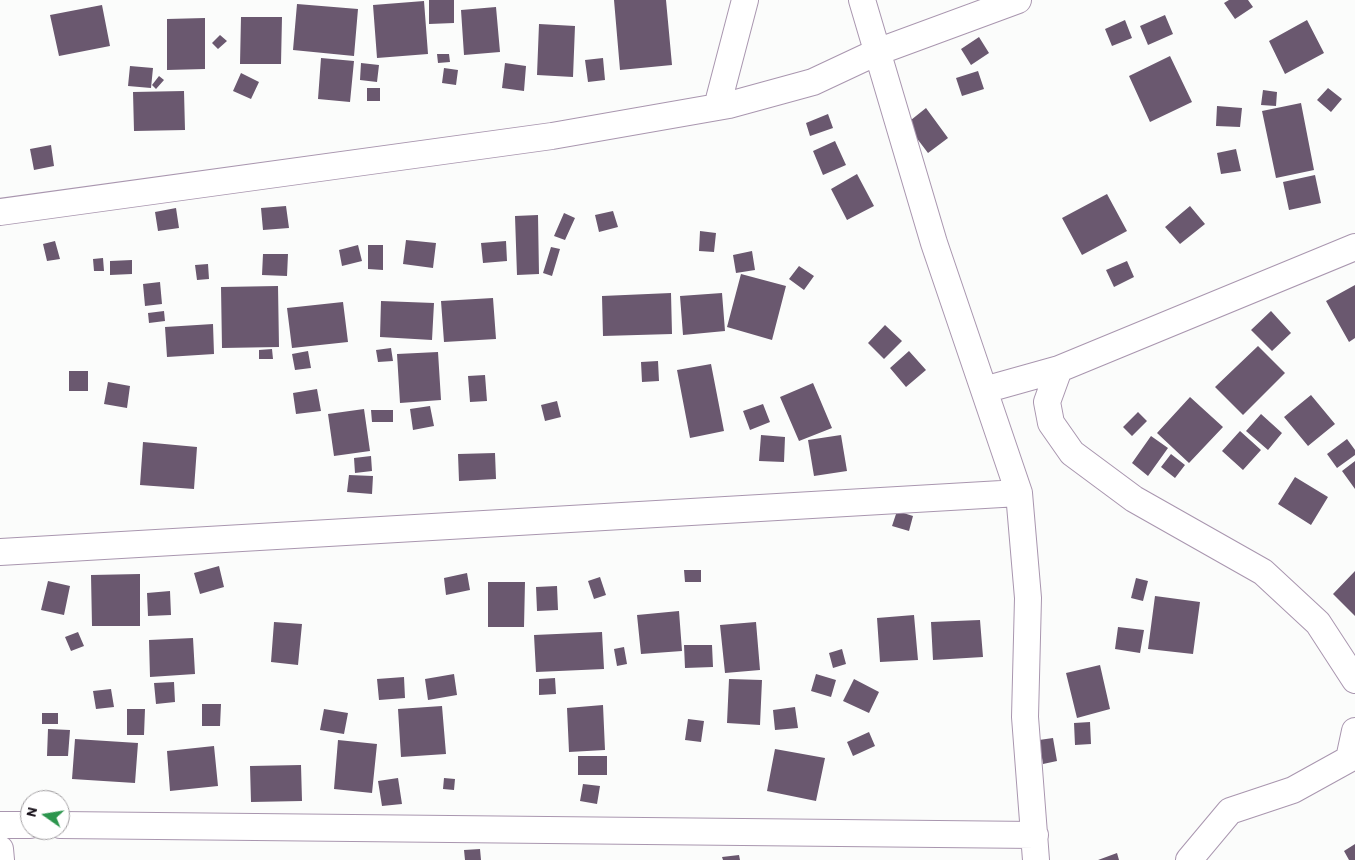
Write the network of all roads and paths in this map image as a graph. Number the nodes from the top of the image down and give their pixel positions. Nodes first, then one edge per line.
1 (745, 0) edge
2 (862, 0) edge
3 (1018, 0) edge
4 (877, 52) junction
5 (717, 107) junction
6 (0, 212) edge
7 (1355, 247) edge
8 (1058, 369) junction
9 (984, 390) junction
10 (1019, 493) junction
11 (0, 552) edge
12 (1355, 680) edge
13 (1355, 731) edge
14 (0, 825) edge
15 (20, 825) edge
16 (70, 825) edge
17 (1036, 848) edge
18 (0, 849) edge
19 (1, 860) edge
20 (1189, 860) edge

1 - 5 street
2 - 4 street
3 - 4 street
4 - 5 street
4 - 9 street
5 - 6 street
7 - 8 street
8 - 9 street
8 - 12 street
9 - 10 street
10 - 11 street
10 - 17 street
13 - 20 street
14 - 15 street
16 - 17 street
18 - 19 street

